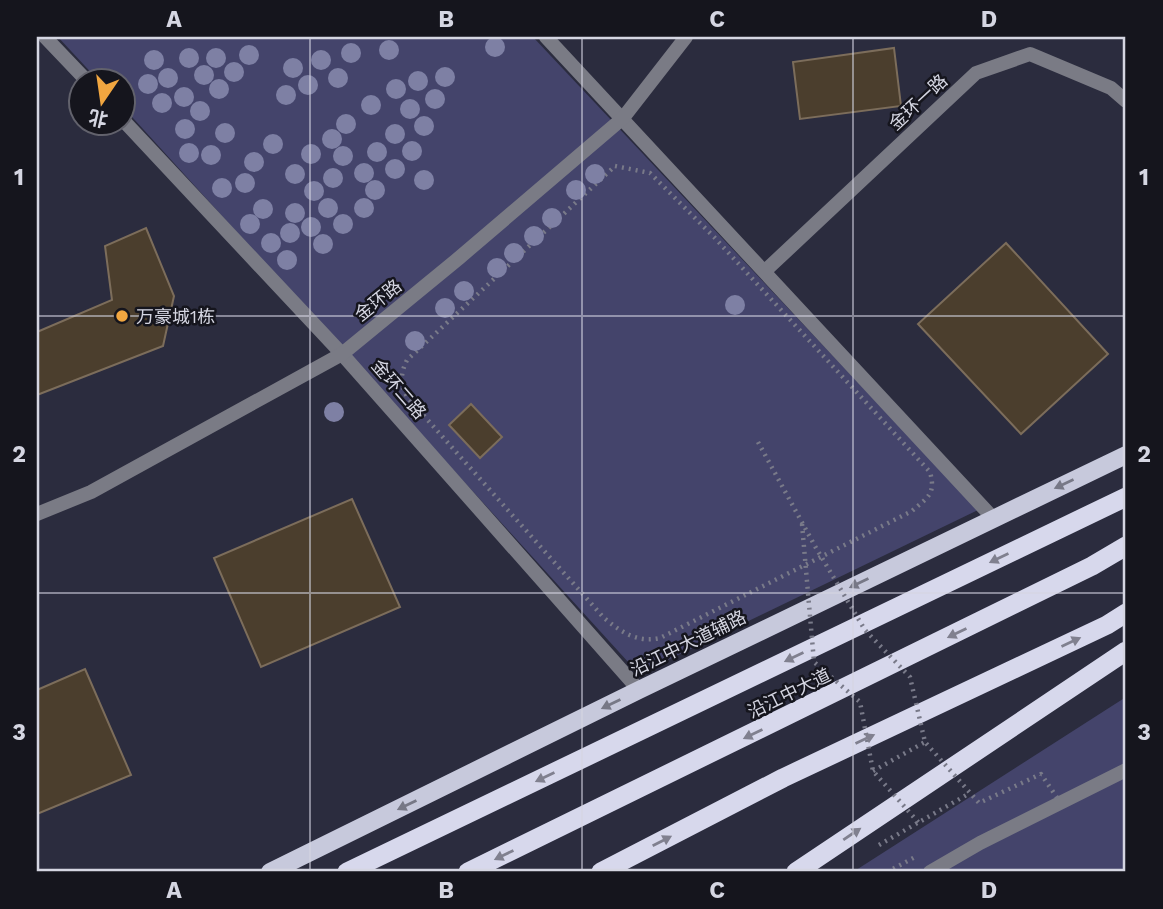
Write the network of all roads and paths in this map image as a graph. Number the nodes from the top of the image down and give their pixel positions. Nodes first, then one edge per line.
1 (45, 37) edge
2 (546, 37) edge
3 (686, 37) edge
4 (73, 66) edge
5 (1126, 101) edge
6 (622, 118) junction
7 (136, 135) edge
8 (765, 271) junction
9 (342, 354) junction
10 (407, 360) joint
11 (758, 442) dead end
12 (1126, 455) edge
13 (1126, 497) edge
14 (37, 514) edge
15 (993, 518) junction
16 (802, 522) junction
17 (1126, 546) edge
18 (1126, 613) edge
19 (1126, 651) edge
20 (639, 690) junction
21 (925, 742) junction
22 (1126, 770) edge
23 (873, 771) junction
24 (970, 793) junction
25 (1060, 802) junction
26 (919, 823) junction
27 (876, 848) dead end
28 (270, 872) edge
29 (347, 872) edge
30 (468, 872) edge
31 (601, 872) edge
32 (793, 872) edge
33 (930, 872) edge

1 - 4 street
2 - 6 street
3 - 6 street, 金环路
5 - 8 street, 金环一路
6 - 8 street
6 - 9 street, 金环路
7 - 9 street, 金环二路
8 - 15 street
9 - 14 street, 金环路
9 - 20 street, 金环二路
10 - 10 path
11 - 16 path, bridge
12 -> 15 main road, 沿江中大道辅路
13 -> 29 highway
15 -> 20 main road, 沿江中大道辅路
16 - 21 path, bridge
16 - 23 path, bridge
17 -> 30 highway, 沿江中大道
31 -> 18 highway
32 -> 19 highway
20 -> 28 main road, 沿江中大道辅路
21 - 23 path
21 - 24 path, bridge
22 - 25 street
23 - 26 path, bridge
24 - 25 path, bridge
24 - 26 path
25 - 33 street
26 - 27 path

